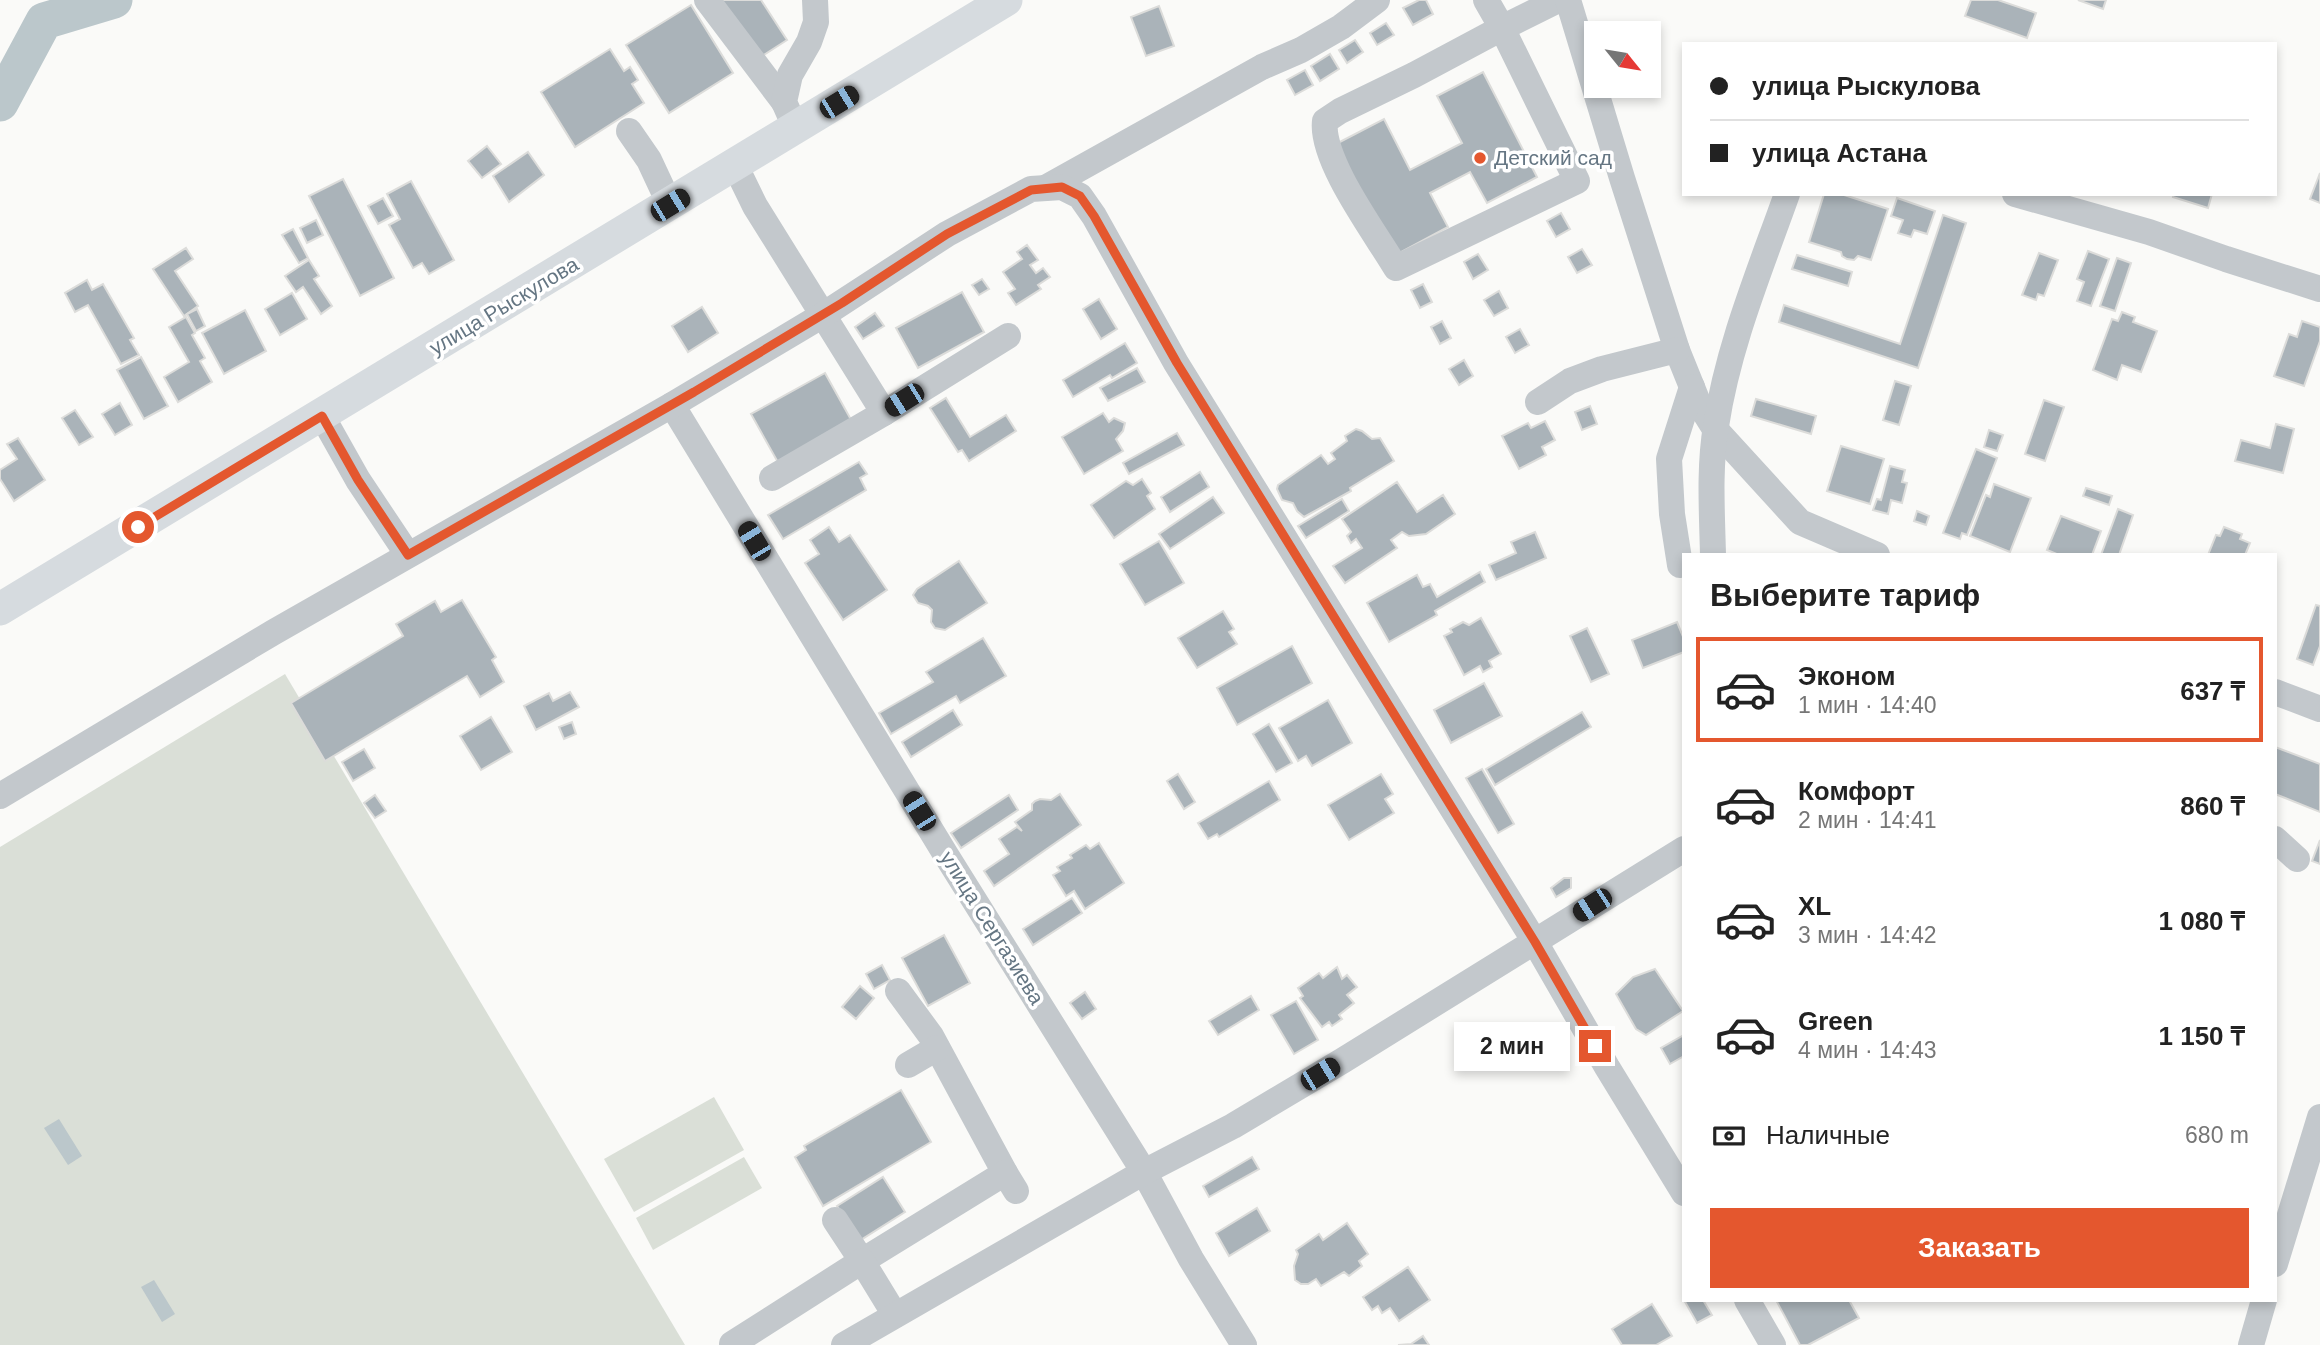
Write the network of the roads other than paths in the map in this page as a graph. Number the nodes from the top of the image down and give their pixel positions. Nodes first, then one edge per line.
1 (707, 0) edge
2 (1377, 0) edge
3 (1486, 0) edge
4 (1558, 0) edge
5 (1568, 0) edge
6 (818, 2) edge
7 (989, 4) edge
8 (1502, 28) junction
9 (790, 115) junction
10 (629, 131) dead end
11 (735, 165) junction
12 (1045, 188) junction
13 (1786, 196) edge
14 (2022, 196) edge
15 (670, 205) junction
16 (2320, 289) edge
17 (822, 315) junction
18 (1008, 336) dead end
19 (1677, 350) junction
20 (1692, 387) junction
21 (1538, 402) dead end
22 (672, 405) junction
23 (884, 413) junction
24 (322, 416) junction
25 (1715, 429) junction
26 (772, 478) dead end
27 (1713, 553) edge
28 (1872, 553) edge
29 (408, 555) junction
30 (1680, 565) dead end
31 (0, 609) edge
32 (2277, 693) edge
33 (2320, 709) edge
34 (0, 796) edge
35 (2277, 841) edge
36 (1682, 850) edge
37 (2297, 859) dead end
38 (1535, 942) junction
39 (898, 991) dead end
40 (937, 1048) junction
41 (908, 1065) dead end
42 (2320, 1117) edge
43 (1144, 1172) junction
44 (1682, 1191) edge
45 (835, 1220) dead end
46 (2277, 1257) edge
47 (862, 1261) junction
48 (1748, 1302) edge
49 (2263, 1302) edge
50 (895, 1315) junction
51 (2253, 1343) edge
52 (732, 1344) edge
53 (844, 1345) edge
54 (1244, 1345) edge
55 (1773, 1345) edge

1 - 9 street
2 - 12 street
3 - 8 street
4 - 8 street
5 - 19 street
6 - 9 street
7 - 9 main road, улица Рыскулова
8 - 8 street
9 - 11 main road, улица Рыскулова
10 - 15 street
11 - 15 main road, улица Рыскулова
11 - 17 street
12 - 17 street
12 - 38 street
13 - 25 street
14 - 16 street
15 - 24 main road, улица Рыскулова
17 - 22 street
17 - 23 street
18 - 23 street
19 - 20 street
19 - 21 street
20 - 25 street
20 - 30 street
22 - 29 street
22 - 43 street, улица Сергазиева
23 - 26 street
24 - 29 street
24 - 31 main road, улица Рыскулова
25 - 27 street
25 - 28 street
29 - 34 street
32 - 33 street
35 - 37 street
36 - 38 street
38 - 43 street
38 - 44 street
39 - 40 street
40 - 41 street
40 - 47 street
42 - 46 street
43 - 50 street
43 - 54 street, улица Сергазиева
45 - 47 street
47 - 50 street
47 - 52 street
48 - 55 street
49 - 51 street
50 - 53 street

